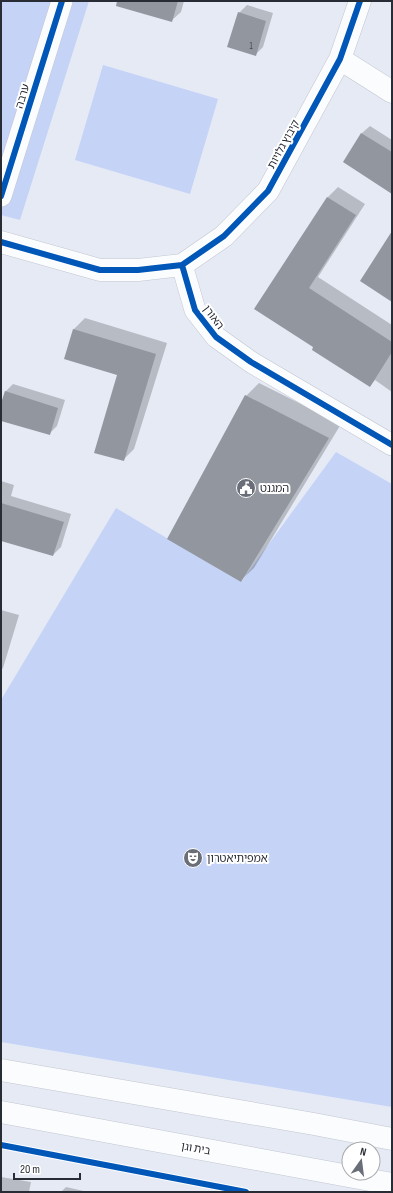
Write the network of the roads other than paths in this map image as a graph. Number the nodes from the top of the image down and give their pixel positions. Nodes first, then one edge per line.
1 (62, 1) edge
2 (360, 1) edge
3 (340, 59) junction
4 (392, 92) edge
5 (1, 196) edge
6 (1, 242) edge
7 (182, 265) junction
8 (392, 445) edge
9 (1, 1070) edge
10 (1, 1112) edge
11 (392, 1139) edge
12 (392, 1184) edge

1 - 5 street, ערבה
2 - 3 main road, קיבוץ גלויות
3 - 4 main road
3 - 7 main road, קיבוץ גלויות
6 - 7 main road
7 - 8 street, האורן
9 - 11 main road
10 - 12 main road, בית וגן

